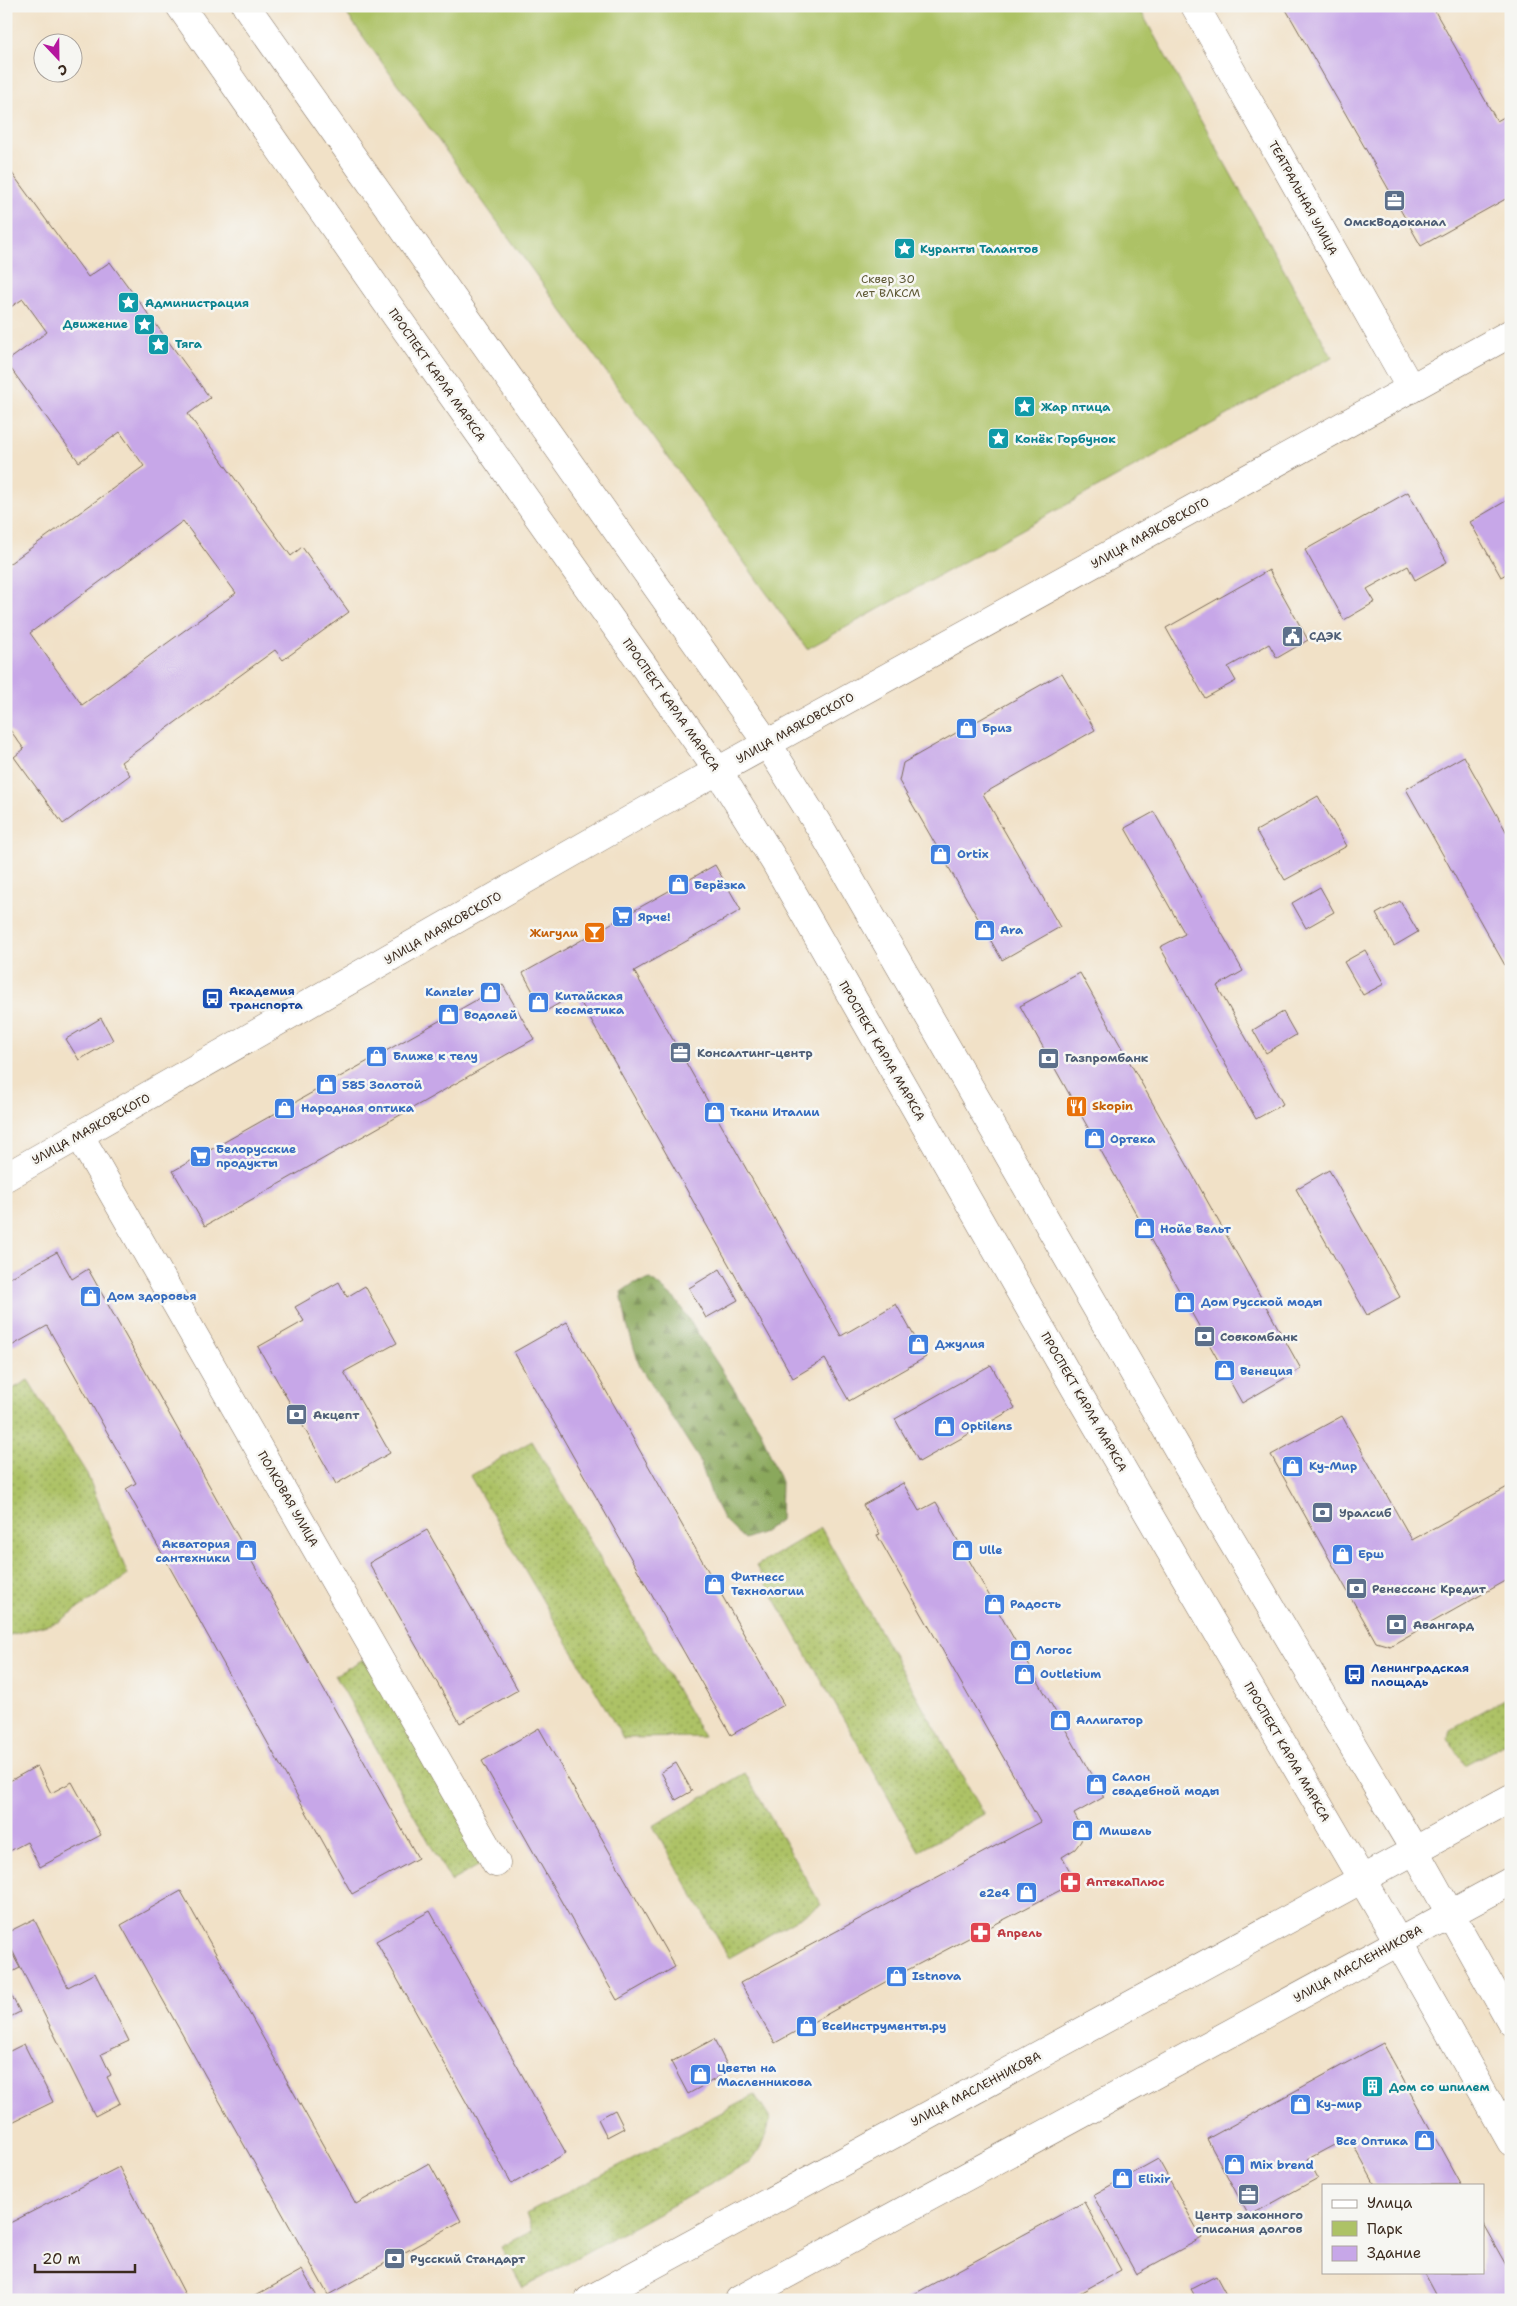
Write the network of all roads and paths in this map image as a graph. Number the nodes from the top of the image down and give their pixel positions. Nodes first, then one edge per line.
1 (180, 6) edge
2 (246, 6) edge
3 (1195, 6) edge
4 (1511, 333) edge
5 (1411, 389) junction
6 (768, 743) junction
7 (718, 771) junction
8 (80, 1136) junction
9 (6, 1177) edge
10 (1511, 1798) edge
11 (1415, 1851) junction
12 (496, 1863) dead end
13 (1363, 1880) junction
14 (1511, 1881) edge
15 (1450, 1914) junction
16 (1399, 1943) junction
17 (1511, 2022) edge
18 (1511, 2142) edge
19 (589, 2300) edge
20 (739, 2300) edge

1 - 7 main road, ПРОСПЕКТ КАРЛА МАРКСА
2 - 6 main road
3 - 5 main road, ТЕАТРАЛЬНАЯ УЛИЦА
4 - 5 main road, УЛИЦА МАЯКОВСКОГО
5 - 6 main road, УЛИЦА МАЯКОВСКОГО
6 - 7 main road, УЛИЦА МАЯКОВСКОГО
6 - 11 main road
7 - 8 main road, УЛИЦА МАЯКОВСКОГО
7 - 13 main road, ПРОСПЕКТ КАРЛА МАРКСА
8 - 9 main road, УЛИЦА МАЯКОВСКОГО
8 - 12 main road, ПОЛКОВАЯ УЛИЦА
10 - 11 main road
11 - 13 main road
11 - 15 main road
13 - 16 main road, ПРОСПЕКТ КАРЛА МАРКСА
13 - 19 main road, УЛИЦА МАСЛЕННИКОВА
14 - 15 main road
15 - 16 main road, УЛИЦА МАСЛЕННИКОВА
15 - 17 main road
16 - 18 main road, ПРОСПЕКТ КАРЛА МАРКСА
16 - 20 main road, УЛИЦА МАСЛЕННИКОВА

